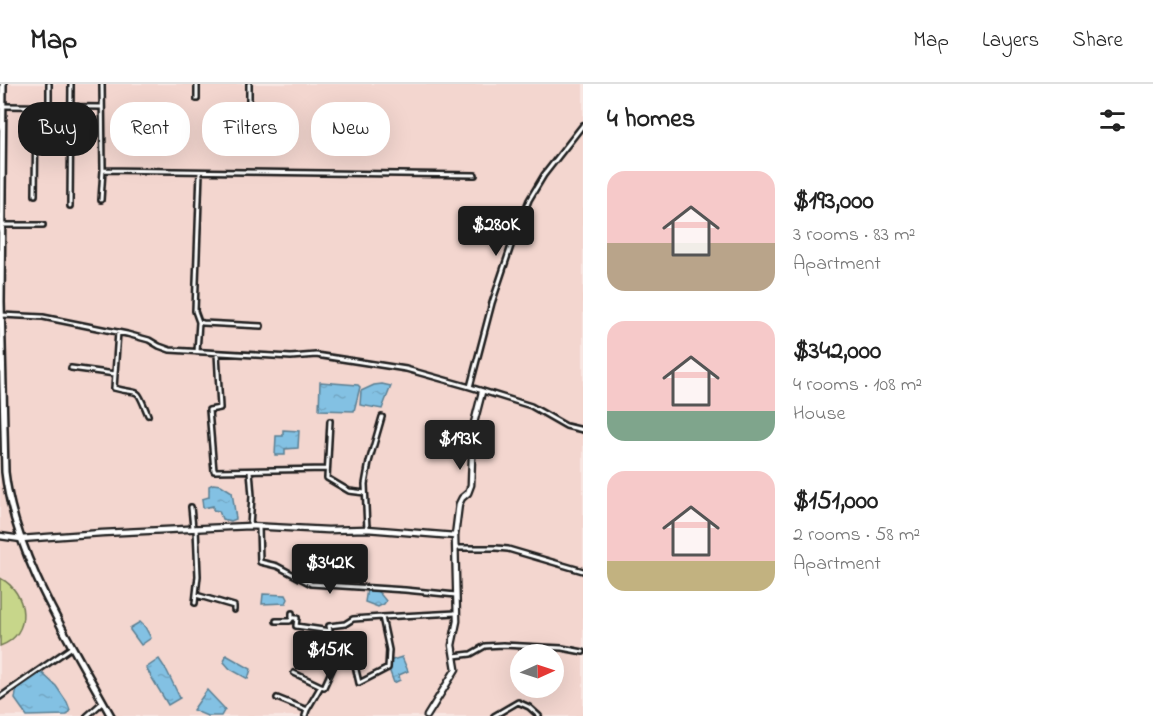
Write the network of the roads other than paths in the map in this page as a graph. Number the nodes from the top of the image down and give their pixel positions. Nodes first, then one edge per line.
1 (3, 84) edge
2 (49, 84) edge
3 (71, 84) edge
4 (102, 84) edge
5 (197, 84) edge
6 (249, 84) edge
7 (196, 99) dead end
8 (249, 101) dead end
9 (49, 102) edge
10 (70, 102) edge
11 (3, 106) junction
12 (18, 106) edge
13 (98, 107) edge
14 (102, 107) junction
15 (583, 125) edge
16 (35, 156) edge
17 (70, 156) edge
18 (103, 170) junction
19 (200, 172) junction
20 (475, 175) dead end
21 (2, 179) edge
22 (35, 195) dead end
23 (101, 200) dead end
24 (70, 206) dead end
25 (2, 225) junction
26 (43, 225) dead end
27 (1, 252) edge
28 (1, 315) edge
29 (199, 322) junction
30 (261, 326) dead end
31 (118, 332) junction
32 (1, 336) edge
33 (197, 352) junction
34 (217, 353) junction
35 (72, 368) dead end
36 (115, 374) junction
37 (470, 387) junction
38 (482, 392) junction
39 (148, 415) dead end
40 (382, 417) dead end
41 (330, 421) dead end
42 (583, 430) edge
43 (327, 469) junction
44 (250, 471) junction
45 (365, 493) junction
46 (191, 507) dead end
47 (250, 526) junction
48 (259, 527) junction
49 (194, 528) junction
50 (366, 530) junction
51 (0, 536) edge
52 (455, 536) junction
53 (21, 539) junction
54 (456, 548) junction
55 (583, 571) edge
56 (196, 595) junction
57 (456, 595) junction
58 (195, 603) dead end
59 (234, 610) dead end
60 (292, 613) dead end
61 (456, 613) junction
62 (382, 617) junction
63 (292, 618) junction
64 (276, 621) dead end
65 (330, 631) junction
66 (72, 647) junction
67 (583, 652) edge
68 (454, 656) junction
69 (335, 663) junction
70 (294, 673) dead end
71 (321, 686) junction
72 (0, 696) edge
73 (277, 698) dead end
74 (103, 702) junction
75 (307, 710) junction
76 (87, 716) edge
77 (111, 716) edge
78 (305, 716) edge
79 (427, 716) edge
80 (494, 716) edge
81 (539, 716) edge

1 - 11 main road
2 - 9 street
3 - 10 street
4 - 14 street
5 - 7 street
6 - 8 street
11 - 12 street
11 - 21 main road
13 - 14 street
14 - 18 street
15 - 37 street
16 - 22 street
17 - 24 street
18 - 19 street
18 - 23 street
19 - 20 street
19 - 29 street
21 - 25 main road
25 - 26 street
25 - 27 main road
27 - 28 main road
28 - 31 street
28 - 32 main road
29 - 30 street
29 - 33 street
31 - 33 street
31 - 36 street
32 - 53 main road
33 - 34 street
34 - 37 street
34 - 44 street
35 - 36 street
36 - 39 street
37 - 38 street
38 - 42 street
38 - 52 street
40 - 45 street
41 - 43 street
43 - 44 street
43 - 45 street
44 - 47 street
45 - 50 street
46 - 49 street
47 - 48 street
47 - 49 street
48 - 50 street
48 - 57 street
49 - 53 street
49 - 56 street
50 - 52 street
51 - 53 street
52 - 54 street
53 - 66 main road
54 - 55 street
54 - 57 street
56 - 58 street
56 - 59 street
57 - 61 street
60 - 63 street
61 - 62 street
61 - 68 street
62 - 65 street
62 - 69 street
63 - 64 street
63 - 65 street
65 - 69 street
66 - 72 street
66 - 74 main road
67 - 68 street
68 - 79 street
69 - 71 street
70 - 71 street
71 - 75 street
73 - 75 street
74 - 76 street
74 - 77 main road
75 - 78 street
80 - 81 street

